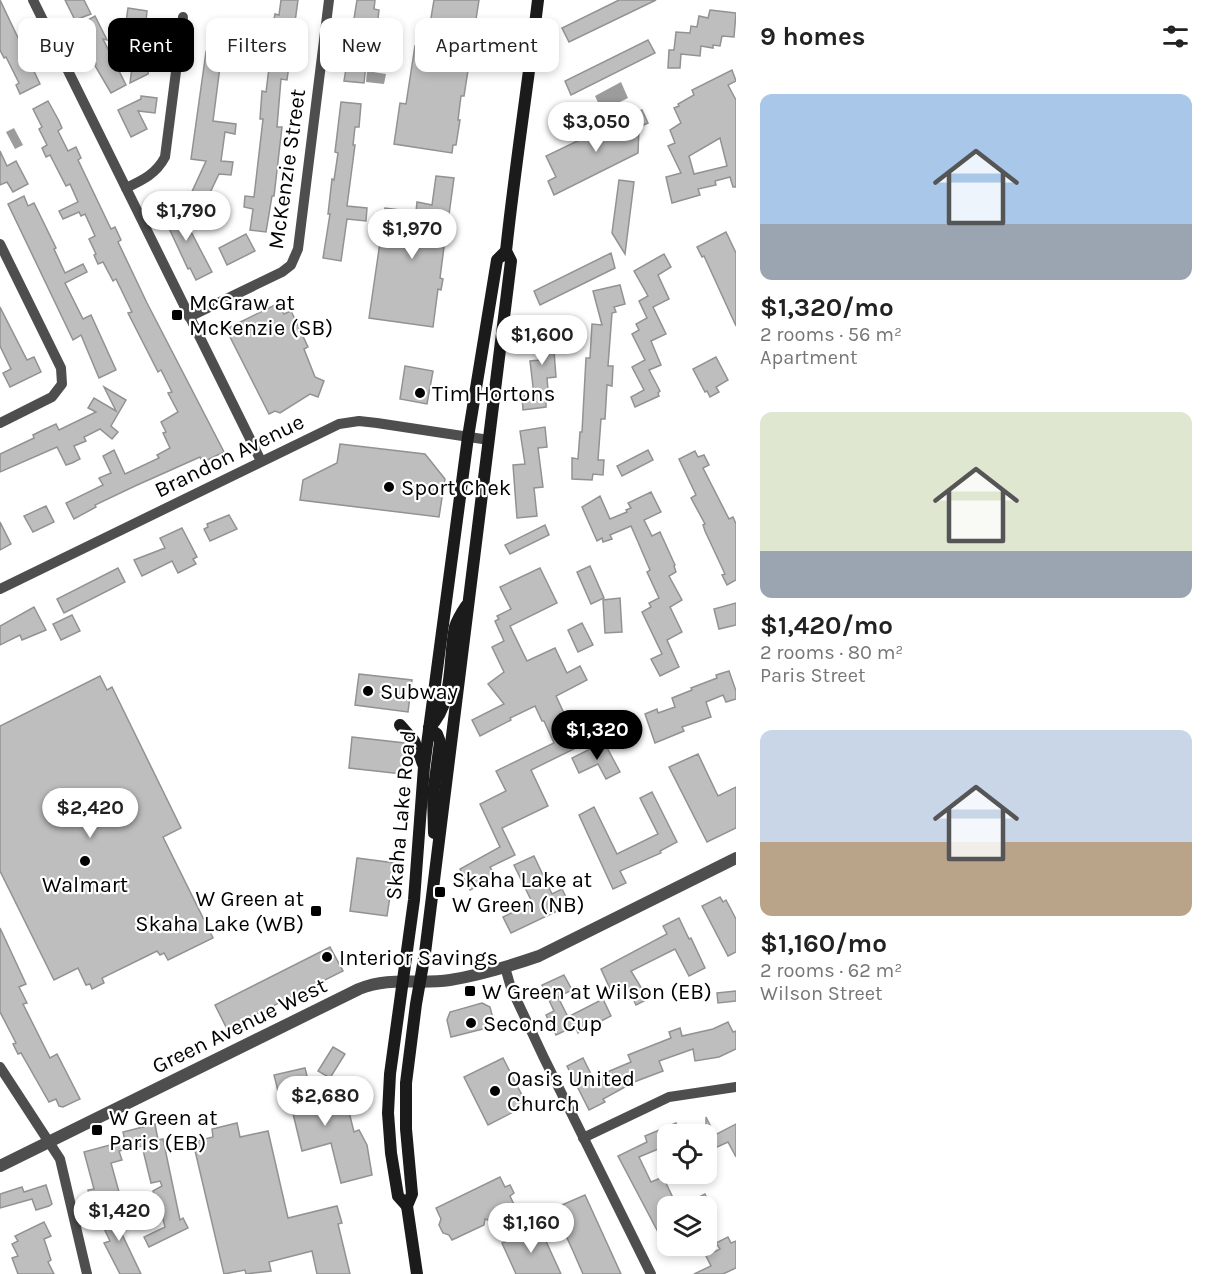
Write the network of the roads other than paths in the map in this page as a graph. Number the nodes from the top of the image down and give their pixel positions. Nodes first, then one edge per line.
1 (33, 0) edge
2 (329, 0) edge
3 (538, 0) edge
4 (183, 17) dead end
5 (126, 188) junction
6 (0, 244) edge
7 (506, 251) junction
8 (189, 317) junction
9 (0, 423) edge
10 (468, 437) junction
11 (489, 440) junction
12 (261, 461) junction
13 (0, 589) edge
14 (470, 598) junction
15 (400, 724) dead end
16 (429, 728) junction
17 (424, 767) junction
18 (736, 858) edge
19 (434, 879) junction
20 (505, 967) junction
21 (402, 981) junction
22 (420, 981) junction
23 (0, 1067) edge
24 (736, 1087) edge
25 (582, 1138) junction
26 (48, 1142) junction
27 (0, 1166) edge
28 (407, 1206) junction
29 (87, 1274) edge
30 (417, 1274) edge
31 (651, 1274) edge

1 - 5 street
2 - 8 street, McKenzie Street
3 - 7 main road, Skaha Lake Road
4 - 5 street
5 - 8 street
6 - 9 street
7 - 10 main road, Skaha Lake Road
7 - 11 main road, Skaha Lake Road
8 - 12 street
10 - 11 street, Brandon Avenue
10 - 12 street, Brandon Avenue
10 - 16 main road, Skaha Lake Road
11 - 14 main road, Skaha Lake Road
12 - 13 street, Brandon Avenue
14 - 16 main road
14 - 19 main road, Skaha Lake Road
15 - 17 main road
16 - 17 main road, Skaha Lake Road
16 - 19 main road
17 - 21 main road, Skaha Lake Road
18 - 20 street, Green Avenue West
19 - 22 main road, Skaha Lake Road
20 - 22 street, Green Avenue West
20 - 25 street
21 - 22 street, Green Avenue West
21 - 26 street, Green Avenue West
21 - 28 main road, Skaha Lake Road
22 - 28 main road, Skaha Lake Road
23 - 26 street
24 - 25 street
25 - 31 street
26 - 27 street, Green Avenue West
26 - 29 street
28 - 30 main road, Skaha Lake Road

